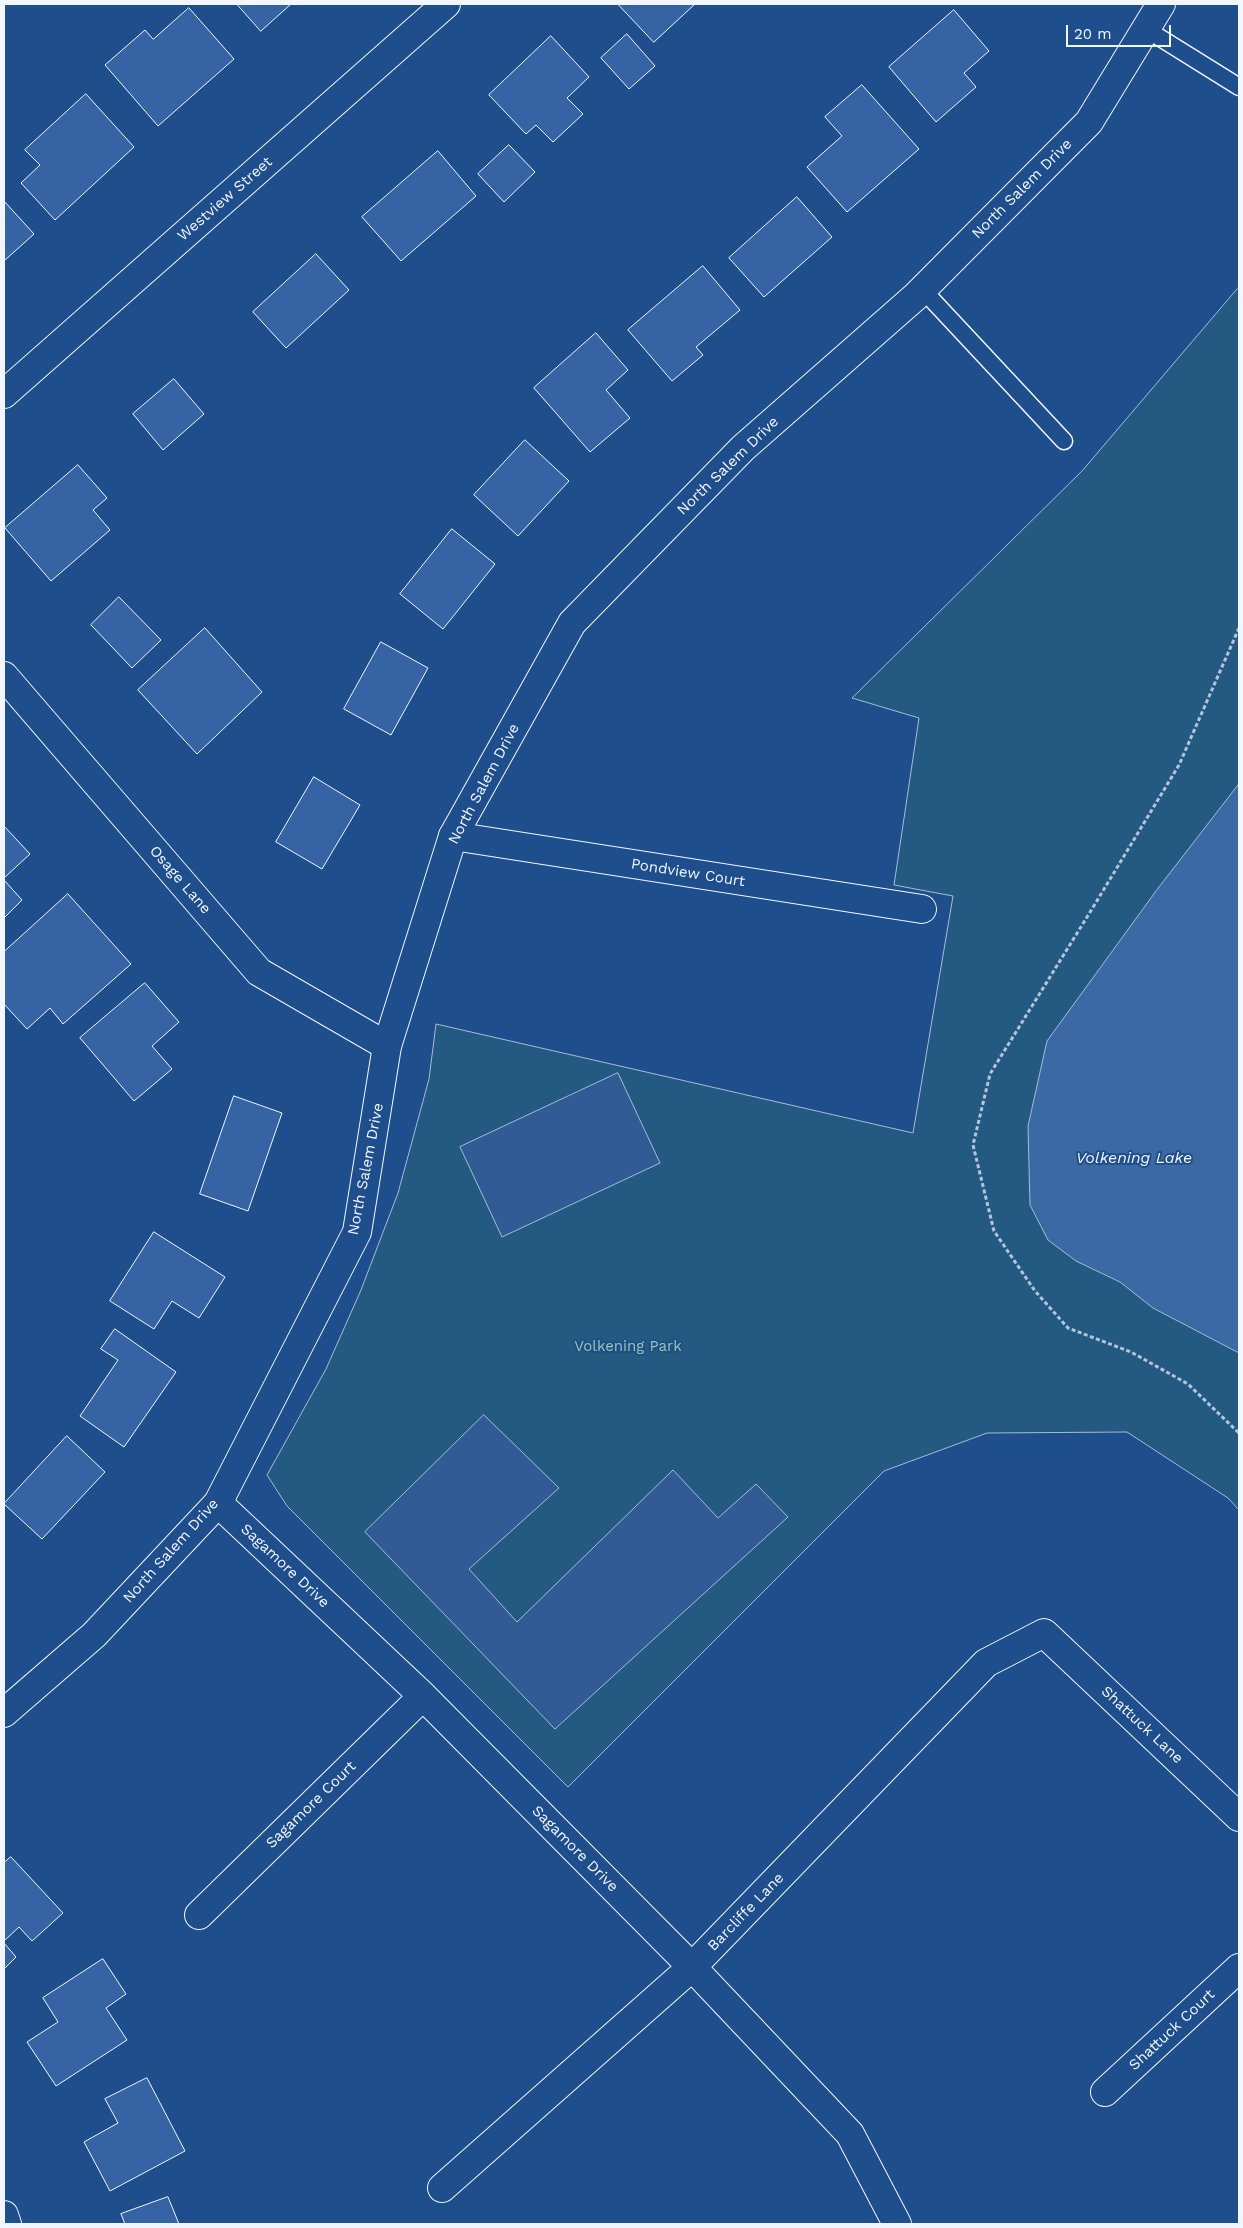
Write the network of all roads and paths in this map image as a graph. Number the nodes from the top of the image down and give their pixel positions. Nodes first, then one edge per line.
1 (446, 4) edge
2 (1161, 4) edge
3 (1146, 29) junction
4 (1239, 86) edge
5 (923, 290) junction
6 (4, 394) edge
7 (1064, 441) dead end
8 (1239, 628) edge
9 (4, 676) edge
10 (453, 836) junction
11 (922, 910) dead end
12 (388, 1046) junction
13 (1239, 1433) edge
14 (218, 1503) junction
15 (1044, 1634) joint
16 (423, 1696) junction
17 (4, 1712) edge
18 (1239, 1817) edge
19 (200, 1915) dead end
20 (692, 1967) junction
21 (1239, 1968) edge
22 (1105, 2092) dead end
23 (442, 2188) dead end
24 (4, 2215) edge
25 (7, 2224) edge
26 (897, 2224) edge

1 - 6 street, Westview Street
2 - 3 street, North Salem Drive
3 - 4 lane
3 - 5 street, North Salem Drive
5 - 7 lane
5 - 10 street, North Salem Drive
8 - 13 path
9 - 12 street, Osage Lane
10 - 11 street, Pondview Court
10 - 12 street, North Salem Drive
12 - 14 street, North Salem Drive
14 - 16 street, Sagamore Drive
14 - 17 street, North Salem Drive
15 - 18 street, Shattuck Lane
15 - 20 street, Barcliffe Lane
16 - 19 street, Sagamore Court
16 - 20 street, Sagamore Drive
20 - 23 street, Barcliffe Lane
20 - 26 street, Sagamore Drive
21 - 22 street, Shattuck Court
24 - 25 street

